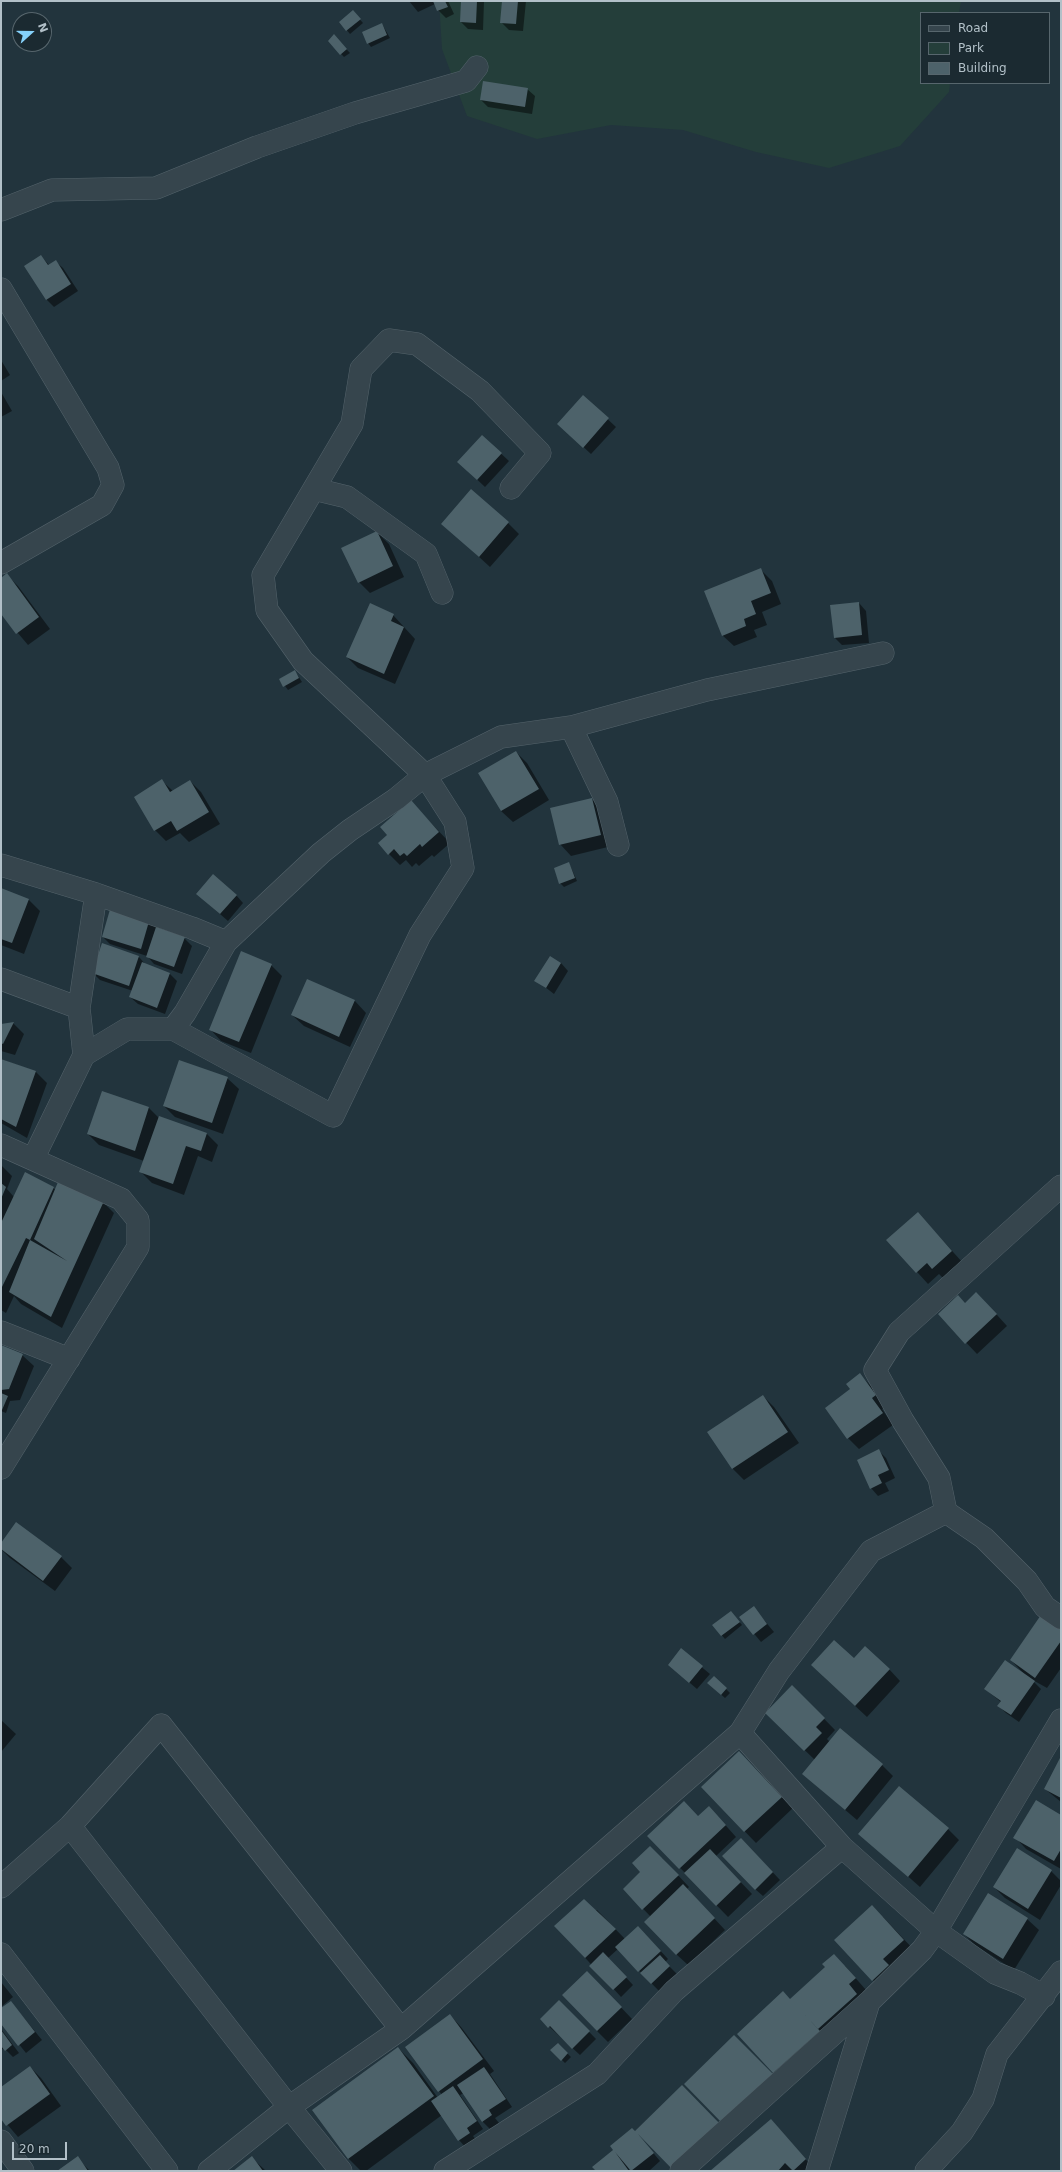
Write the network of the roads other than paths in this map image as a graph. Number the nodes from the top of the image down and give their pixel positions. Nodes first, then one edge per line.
1 (476, 67) dead end
2 (1, 210) edge
3 (1, 290) edge
4 (511, 488) dead end
5 (314, 489) junction
6 (1, 563) edge
7 (442, 593) dead end
8 (883, 653) dead end
9 (571, 727) junction
10 (425, 775) junction
11 (618, 845) dead end
12 (1, 866) edge
13 (96, 894) junction
14 (226, 942) junction
15 (1, 979) edge
16 (79, 1008) junction
17 (173, 1029) junction
18 (84, 1055) junction
19 (1, 1145) edge
20 (33, 1159) junction
21 (1061, 1186) edge
22 (1, 1332) edge
23 (69, 1359) junction
24 (1, 1468) edge
25 (946, 1512) junction
26 (1061, 1618) edge
27 (1061, 1720) edge
28 (740, 1733) junction
29 (70, 1826) junction
30 (842, 1847) junction
31 (1, 1887) edge
32 (936, 1931) junction
33 (1, 1954) edge
34 (1061, 1972) edge
35 (1044, 1996) junction
36 (870, 2001) junction
37 (402, 2030) junction
38 (289, 2107) junction
39 (1, 2141) edge
40 (23, 2171) edge
41 (167, 2171) edge
42 (209, 2171) edge
43 (341, 2171) edge
44 (445, 2171) edge
45 (681, 2171) edge
46 (817, 2171) edge
47 (926, 2171) edge

1 - 2 street
3 - 6 street
4 - 5 street
5 - 7 street
5 - 10 street
8 - 9 street
9 - 10 street
9 - 11 street
10 - 14 street
10 - 17 street
12 - 13 street
13 - 14 street
13 - 16 street
14 - 17 street
15 - 16 street
16 - 18 street
17 - 18 street
18 - 20 street
19 - 20 street
20 - 23 street
21 - 25 street
22 - 23 street
23 - 24 street
25 - 26 street
25 - 28 street
27 - 32 street
28 - 30 street
28 - 37 street
29 - 31 street
29 - 37 street
29 - 38 street
30 - 32 street
30 - 44 street
32 - 35 street
32 - 36 street
33 - 41 street
34 - 35 street
35 - 47 street
36 - 45 street
36 - 46 street
37 - 38 street
38 - 42 street
38 - 43 street
39 - 40 street

